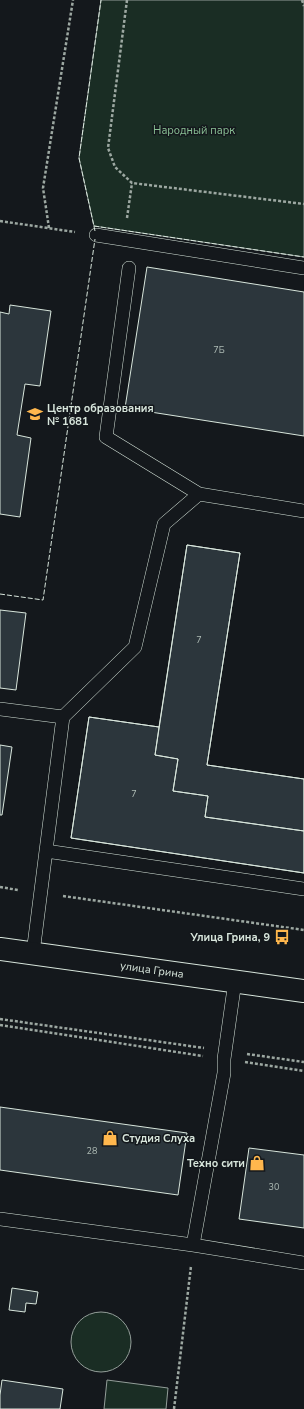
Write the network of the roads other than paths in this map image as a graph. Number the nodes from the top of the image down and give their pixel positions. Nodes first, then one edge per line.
1 (96, 235) road end
2 (129, 268) dead end
3 (304, 268) edge
4 (199, 494) junction
5 (304, 511) edge
6 (0, 709) edge
7 (63, 718) junction
8 (46, 851) junction
9 (304, 889) edge
10 (0, 949) edge
11 (33, 953) junction
12 (235, 981) junction
13 (304, 991) edge
14 (0, 1219) edge
15 (194, 1245) junction
16 (304, 1263) edge

1 - 3 lane
2 - 4 lane
4 - 5 lane
4 - 7 lane
6 - 7 lane
7 - 8 lane
8 - 9 lane
8 - 11 lane
10 - 11 street, улица Грина
11 - 12 street, улица Грина
12 - 13 street, улица Грина
12 - 15 lane
14 - 15 lane
15 - 16 lane

